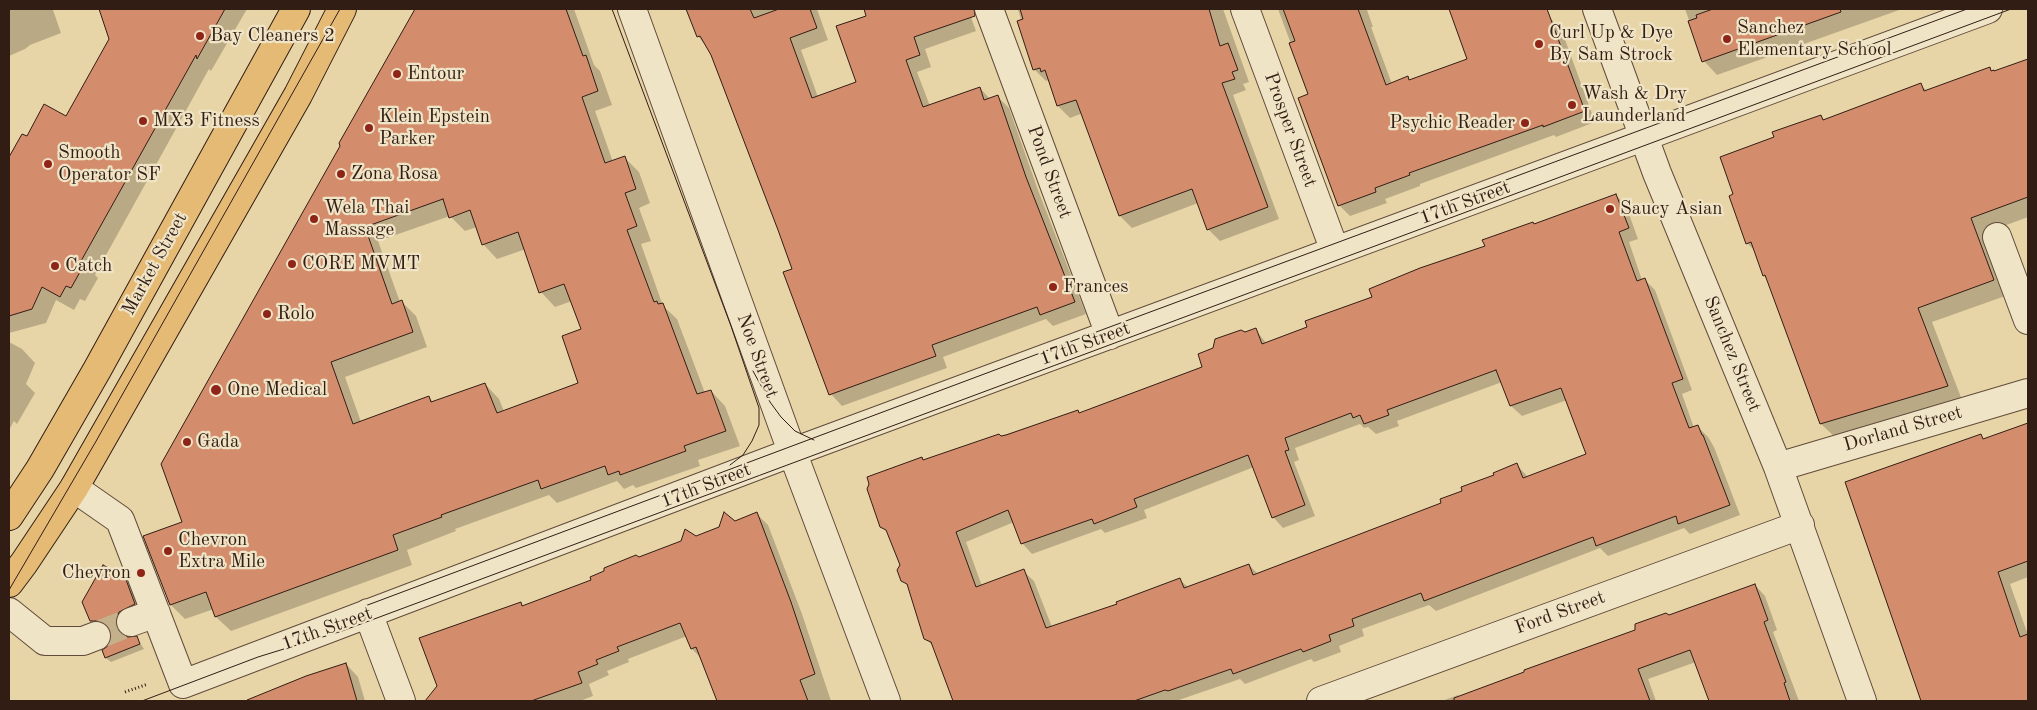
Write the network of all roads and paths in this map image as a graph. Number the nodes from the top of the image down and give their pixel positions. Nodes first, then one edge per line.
1 (296, 9) edge
2 (342, 9) edge
3 (363, 9) edge
4 (632, 9) edge
5 (989, 9) edge
6 (1245, 9) edge
7 (1597, 9) edge
8 (1988, 9) edge
9 (1941, 17) edge
10 (298, 95) junction
11 (1644, 137) junction
12 (1997, 237) dead end
13 (1335, 251) junction
14 (2028, 320) edge
15 (1110, 335) junction
16 (2028, 393) edge
17 (793, 452) junction
18 (1778, 466) junction
19 (74, 488) junction
20 (9, 516) edge
21 (1800, 525) junction
22 (9, 583) edge
23 (9, 612) edge
24 (368, 614) junction
25 (96, 636) tunnel mouth
26 (148, 684) dead end
27 (125, 692) dead end
28 (401, 701) edge
29 (886, 701) edge
30 (1321, 701) edge
31 (1862, 701) edge

1 - 20 main road, Market Street
2 - 10 main road
3 - 10 main road
4 - 17 street, Noe Street
5 - 15 street, Pond Street
6 - 13 street, Prosper Street
7 - 11 street, Sanchez Street
8 - 9 street, 17th Street
9 - 11 street, 17th Street
10 - 19 main road
11 - 13 street, 17th Street
11 - 18 street, Sanchez Street
12 - 14 street
13 - 15 street, 17th Street
15 - 17 street, 17th Street
16 - 18 street, Dorland Street
17 - 24 street, 17th Street
17 - 29 street, Noe Street
18 - 21 street, Sanchez Street
19 - 22 main road
19 - 24 street, 17th Street
21 - 30 street, Ford Street
21 - 31 street, Sanchez Street
23 - 25 street
24 - 28 street
26 - 27 path

